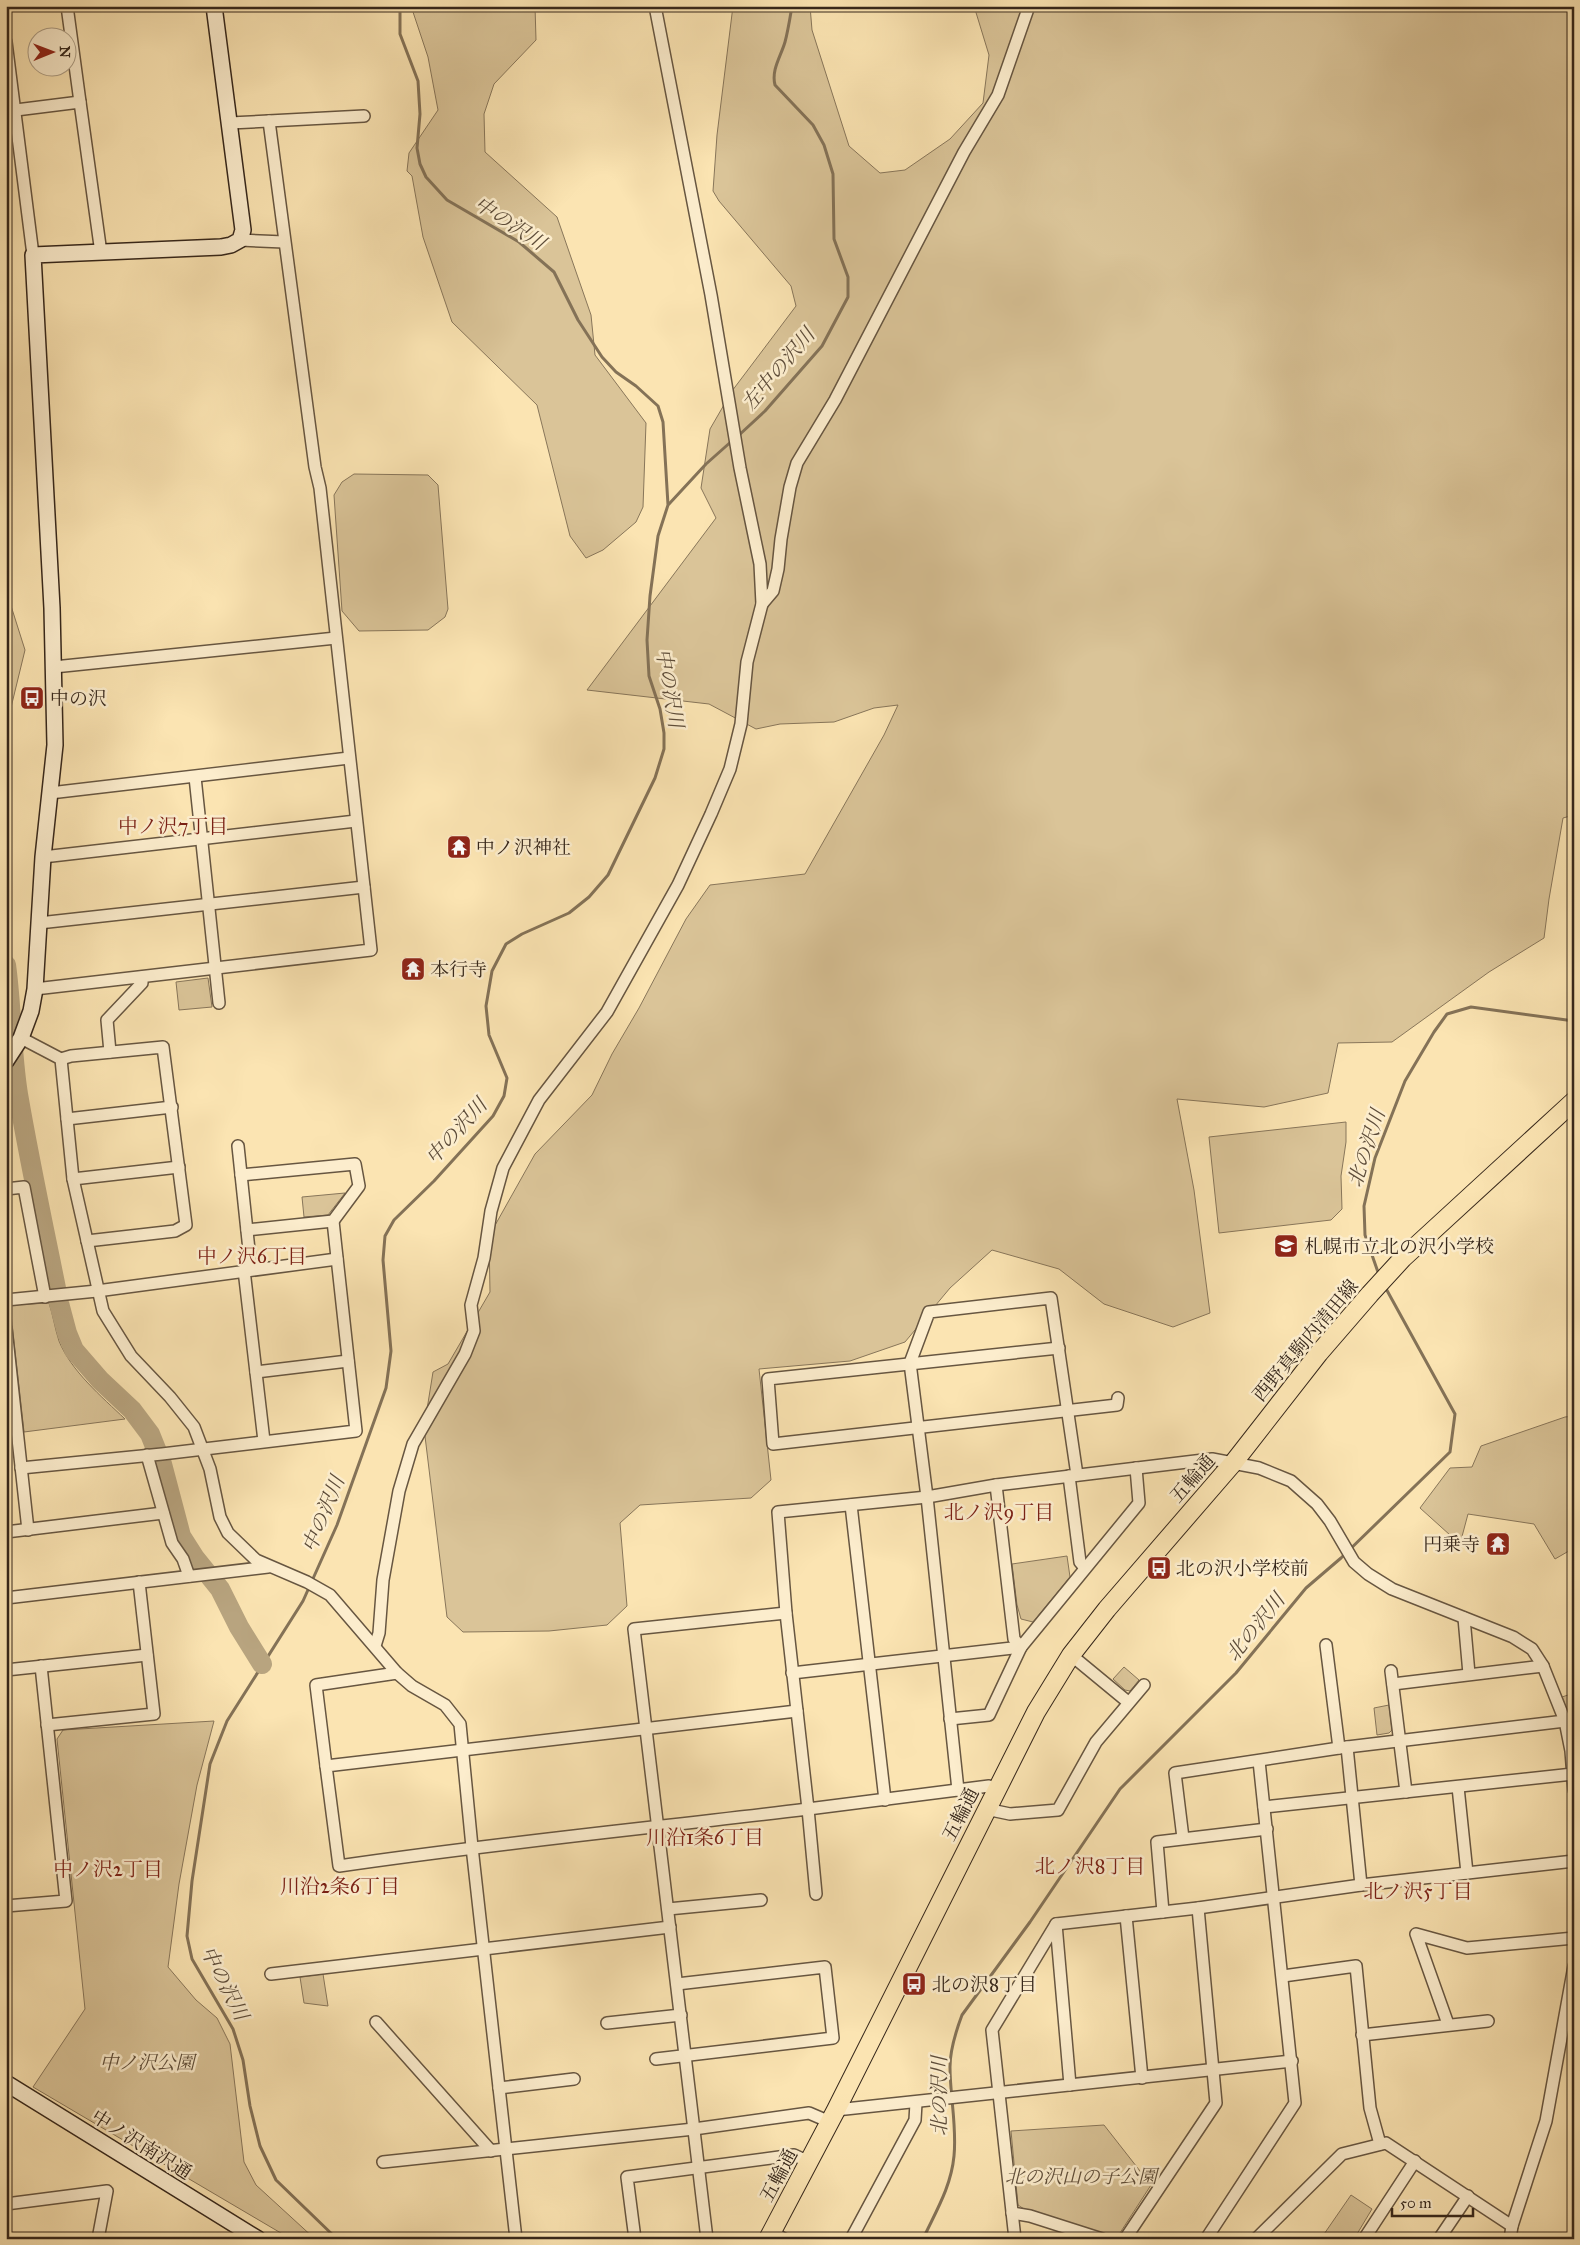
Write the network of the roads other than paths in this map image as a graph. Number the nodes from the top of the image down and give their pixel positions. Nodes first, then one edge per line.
1 (67, 6) edge
2 (214, 6) edge
3 (655, 6) edge
4 (1029, 6) edge
5 (6, 42) edge
6 (80, 102) junction
7 (16, 110) junction
8 (364, 116) dead end
9 (269, 121) junction
10 (230, 123) junction
11 (240, 240) junction
12 (284, 242) junction
13 (101, 253) junction
14 (33, 254) junction
15 (762, 604) junction
16 (336, 638) junction
17 (54, 667) junction
18 (349, 758) junction
19 (195, 777) junction
20 (50, 793) junction
21 (356, 821) junction
22 (201, 839) junction
23 (43, 856) junction
24 (364, 887) junction
25 (208, 904) junction
26 (39, 923) junction
27 (216, 968) junction
28 (142, 977) junction
29 (35, 989) junction
30 (219, 1003) dead end
31 (21, 1038) junction
32 (110, 1052) junction
33 (61, 1059) junction
34 (6, 1062) edge
35 (1574, 1101) edge
36 (172, 1107) junction
37 (67, 1119) junction
38 (238, 1146) dead end
39 (179, 1167) junction
40 (242, 1174) junction
41 (73, 1179) junction
42 (6, 1188) edge
43 (333, 1221) junction
44 (247, 1230) junction
45 (86, 1241) junction
46 (337, 1259) junction
47 (247, 1270) junction
48 (97, 1291) junction
49 (47, 1297) junction
50 (6, 1300) edge
51 (6, 1329) edge
52 (1059, 1348) junction
53 (348, 1361) junction
54 (910, 1363) junction
55 (256, 1372) junction
56 (1118, 1398) dead end
57 (1068, 1410) junction
58 (917, 1427) junction
59 (264, 1441) junction
60 (1246, 1445) joint
61 (202, 1448) junction
62 (154, 1454) junction
63 (1234, 1462) junction
64 (21, 1468) junction
65 (1136, 1468) junction
66 (1073, 1476) junction
67 (996, 1485) junction
68 (926, 1497) junction
69 (851, 1505) junction
70 (163, 1513) junction
71 (28, 1530) junction
72 (6, 1532) edge
73 (268, 1567) junction
74 (1085, 1568) junction
75 (193, 1576) junction
76 (139, 1582) junction
77 (6, 1598) edge
78 (786, 1613) junction
79 (1464, 1618) junction
80 (1326, 1645) dead end
81 (375, 1646) junction
82 (1021, 1647) junction
83 (147, 1654) junction
84 (944, 1654) junction
85 (1071, 1655) junction
86 (869, 1663) junction
87 (41, 1666) junction
88 (1543, 1666) junction
89 (6, 1670) edge
90 (1391, 1671) dead end
91 (398, 1673) junction
92 (792, 1673) junction
93 (1469, 1674) junction
94 (1392, 1684) junction
95 (1144, 1685) dead end
96 (1128, 1702) junction
97 (797, 1711) junction
98 (950, 1719) junction
99 (1565, 1721) junction
100 (47, 1725) junction
101 (645, 1728) junction
102 (1401, 1740) junction
103 (1343, 1748) junction
104 (462, 1751) junction
105 (1572, 1751) edge
106 (1259, 1761) junction
107 (326, 1766) junction
108 (1572, 1774) junction
109 (1458, 1787) junction
110 (958, 1790) junction
111 (996, 1790) junction
112 (1574, 1790) edge
113 (1406, 1792) junction
114 (1352, 1798) junction
115 (885, 1800) junction
116 (1264, 1808) junction
117 (986, 1809) junction
118 (808, 1810) junction
119 (656, 1828) junction
120 (1267, 1829) junction
121 (1183, 1838) junction
122 (472, 1847) junction
123 (1574, 1861) edge
124 (1467, 1874) junction
125 (1361, 1885) junction
126 (816, 1894) dead end
127 (1275, 1896) junction
128 (761, 1900) dead end
129 (6, 1906) edge
130 (1198, 1908) junction
131 (668, 1909) junction
132 (1164, 1912) junction
133 (1126, 1916) junction
134 (1056, 1924) junction
135 (670, 1927) junction
136 (1574, 1938) edge
137 (484, 1949) junction
138 (1574, 1966) edge
139 (270, 1974) dead end
140 (1282, 1976) junction
141 (677, 1984) junction
142 (681, 2015) junction
143 (1488, 2021) dead end
144 (376, 2022) dead end
145 (607, 2023) dead end
146 (1448, 2024) junction
147 (1362, 2035) junction
148 (685, 2056) junction
149 (656, 2059) dead end
150 (1292, 2061) junction
151 (1214, 2070) junction
152 (1142, 2078) junction
153 (574, 2079) dead end
154 (6, 2083) edge
155 (1070, 2085) junction
156 (499, 2088) junction
157 (997, 2092) junction
158 (916, 2103) junction
159 (833, 2116) junction
160 (694, 2129) junction
161 (1380, 2144) junction
162 (506, 2150) junction
163 (491, 2151) junction
164 (1414, 2161) junction
165 (383, 2162) dead end
166 (809, 2162) junction
167 (699, 2168) junction
168 (1468, 2196) junction
169 (6, 2204) edge
170 (1012, 2213) junction
171 (1512, 2226) junction
172 (775, 2237) edge
173 (1260, 2237) edge
174 (98, 2239) edge
175 (258, 2239) edge
176 (516, 2239) edge
177 (635, 2239) edge
178 (707, 2239) edge
179 (851, 2239) edge
180 (1015, 2239) edge
181 (1102, 2239) edge
182 (1125, 2239) edge
183 (1206, 2239) edge
184 (1364, 2239) edge
185 (1439, 2239) edge
186 (1510, 2239) edge

1 - 6 street
2 - 10 street
3 - 15 street
4 - 15 street
5 - 7 street
6 - 7 street
6 - 13 street
7 - 14 street
8 - 9 street
9 - 10 street
9 - 12 street
10 - 11 street
11 - 12 street
11 - 13 street
12 - 16 street
13 - 14 street
14 - 17 street
15 - 81 street
16 - 17 street
16 - 18 street
17 - 20 street
18 - 19 street
18 - 21 street
19 - 20 street
19 - 22 street
20 - 23 street
21 - 22 street
21 - 24 street
22 - 23 street
22 - 25 street
23 - 26 street
24 - 25 street
24 - 27 street
25 - 26 street
25 - 27 street
26 - 29 street
27 - 28 street
27 - 30 street
28 - 29 street
28 - 32 street
29 - 31 street
31 - 33 street
31 - 34 street
32 - 33 street
32 - 36 street
33 - 37 street
35 - 60 main road, 西野真駒内清田線
36 - 37 street
36 - 39 street
37 - 41 street
38 - 40 street
39 - 41 street
39 - 45 street
40 - 43 street
40 - 44 street
41 - 45 street
42 - 49 street
43 - 44 street
43 - 46 street
44 - 47 street
45 - 48 street
46 - 47 street
46 - 53 street
47 - 48 street
47 - 55 street
48 - 49 street
48 - 61 street
49 - 50 street
51 - 64 street
52 - 54 street
52 - 54 street
52 - 57 street
53 - 55 street
53 - 59 street
54 - 58 street
54 - 58 street
55 - 59 street
56 - 57 street
57 - 58 street
57 - 66 street
58 - 68 street
59 - 61 street
60 - 63 main road, 五輪通
61 - 62 street
61 - 73 street
62 - 64 street
62 - 70 street
63 - 65 street
63 - 79 street
63 - 85 main road, 五輪通
64 - 71 street
65 - 66 street
65 - 74 street
66 - 67 street
66 - 74 street
67 - 68 street
67 - 82 street
68 - 69 street
68 - 84 street
69 - 78 street
69 - 86 street
70 - 71 street
70 - 75 street
71 - 72 street
73 - 75 street
73 - 81 street
74 - 82 street
75 - 76 street
76 - 77 street
76 - 83 street
78 - 92 street
78 - 101 street
79 - 88 street
79 - 93 street
80 - 103 street
81 - 91 street
82 - 84 street
82 - 98 street
83 - 87 street
83 - 100 street
84 - 86 street
84 - 98 street
85 - 96 street
85 - 111 main road, 五輪通
86 - 92 street
86 - 115 street
87 - 89 street
87 - 100 street
88 - 93 street
88 - 99 street
90 - 94 street
91 - 104 street
91 - 107 street
92 - 97 street
93 - 94 street
94 - 102 street
95 - 96 street
96 - 117 street
97 - 101 street
97 - 118 street
98 - 110 street
99 - 102 street
99 - 105 street
100 - 129 street
101 - 104 street
101 - 119 street
102 - 103 street
102 - 113 street
103 - 106 street
103 - 114 street
104 - 107 street
104 - 122 street
105 - 108 street
106 - 116 street
106 - 121 street
107 - 122 street
108 - 109 street
108 - 112 street
109 - 113 street
109 - 124 street
110 - 111 street
110 - 115 street
111 - 117 main road, 五輪通
113 - 114 street
114 - 116 street
114 - 125 street
115 - 118 street
116 - 120 street
117 - 159 main road, 五輪通
118 - 119 street
118 - 126 street
119 - 122 street
119 - 131 street
120 - 121 street
120 - 127 street
121 - 132 street
122 - 137 street
123 - 124 street
124 - 125 street
125 - 127 street
127 - 130 street
127 - 140 street
128 - 131 street
130 - 132 street
130 - 151 street
131 - 135 street
132 - 133 street
133 - 134 street
133 - 152 street
134 - 155 street
134 - 157 street
135 - 137 street
135 - 141 street
136 - 146 street
137 - 139 street
137 - 156 street
138 - 171 street
140 - 147 street
140 - 150 street
141 - 142 street
141 - 148 street
142 - 145 street
142 - 148 street
143 - 146 street
144 - 163 street
146 - 147 street
147 - 161 street
148 - 149 street
148 - 160 street
150 - 151 street
150 - 183 street
151 - 152 street
151 - 182 street
152 - 155 street
153 - 156 street
154 - 175 street, 中ノ沢南沢通
155 - 157 street
156 - 162 street
157 - 158 street
157 - 170 street
158 - 159 street
158 - 179 street
159 - 160 street
159 - 166 main road, 五輪通
160 - 162 street
160 - 167 street
161 - 164 street
161 - 173 street
162 - 163 street
162 - 176 street
163 - 165 street
164 - 168 street
164 - 184 street
166 - 167 street
166 - 172 main road, 五輪通
167 - 177 street
167 - 178 street
168 - 171 street
168 - 185 street
169 - 174 street
170 - 180 street
170 - 181 street
171 - 186 street

